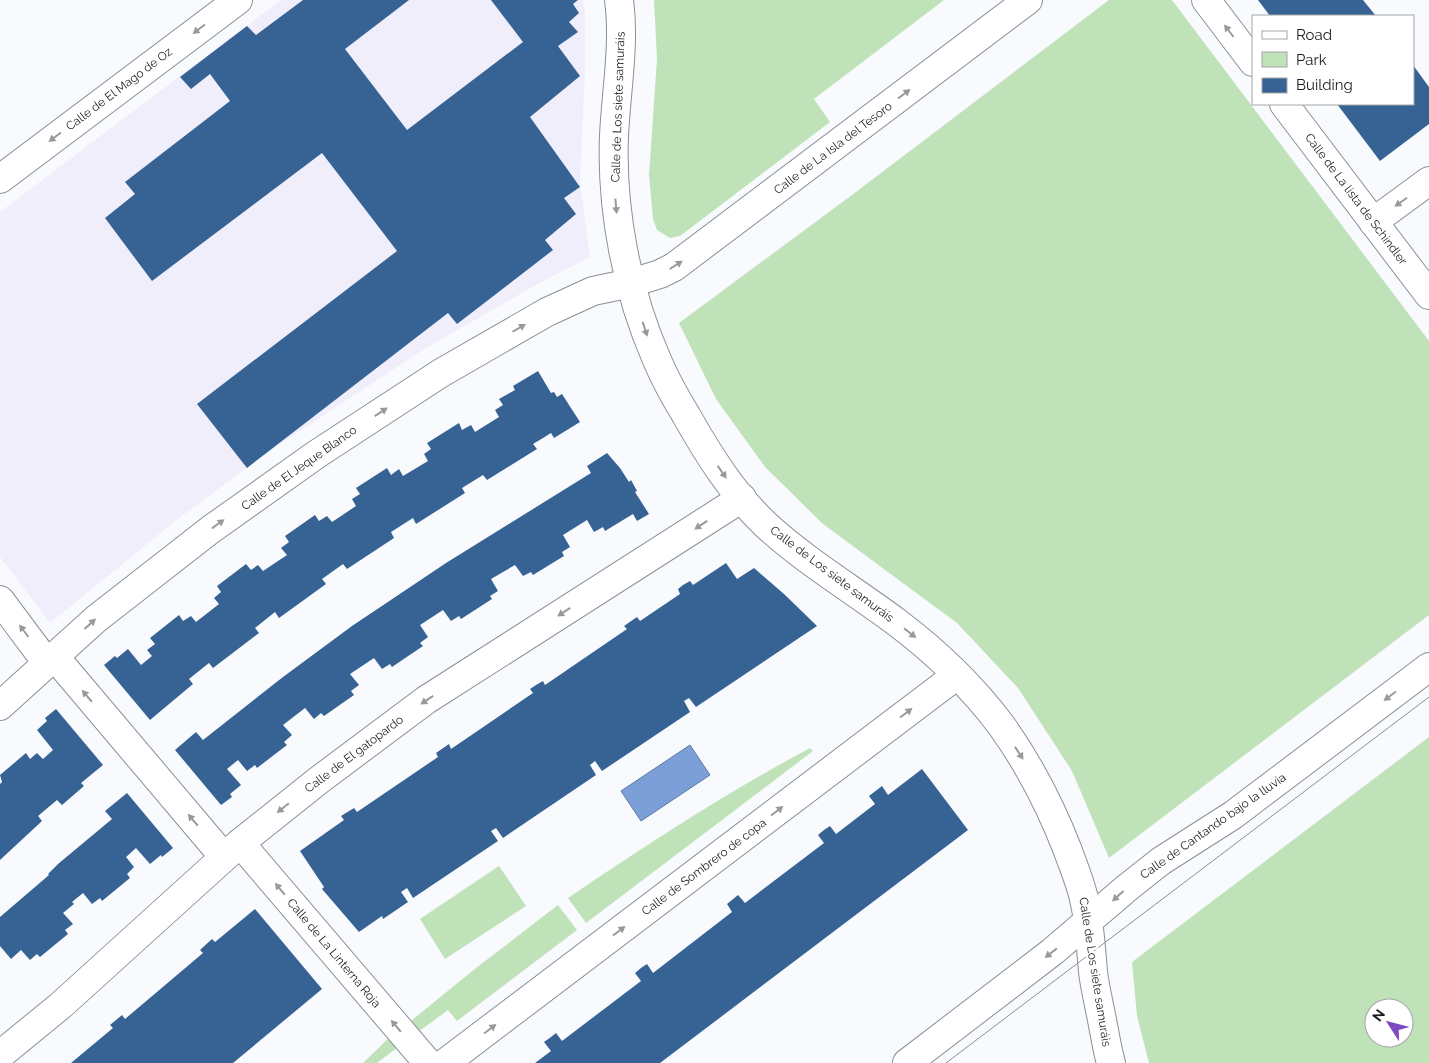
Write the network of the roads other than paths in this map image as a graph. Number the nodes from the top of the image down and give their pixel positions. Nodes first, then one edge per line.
1 (238, 0) edge
2 (619, 0) edge
3 (1028, 0) edge
4 (1206, 0) edge
5 (1252, 61) edge
6 (1285, 105) edge
7 (0, 179) edge
8 (1429, 181) edge
9 (1373, 222) junction
10 (631, 282) junction
11 (1429, 295) edge
12 (742, 498) junction
13 (0, 600) edge
14 (50, 660) junction
15 (1429, 667) edge
16 (957, 674) junction
17 (0, 706) edge
18 (232, 850) junction
19 (1088, 922) junction
20 (0, 1055) edge
21 (445, 1062) edge
22 (907, 1063) edge
23 (1111, 1063) edge

1 -> 7 street, Calle de El Mago de Oz
2 -> 10 street, Calle de Los siete samuráis
10 -> 3 street, Calle de La Isla del Tesoro
5 -> 4 street
6 - 9 street, Calle de La lista de Schindler
8 -> 9 street
9 - 11 street, Calle de La lista de Schindler
10 -> 12 street, Calle de Los siete samuráis
14 -> 10 street, Calle de El Jeque Blanco
12 -> 16 street, Calle de Los siete samuráis
12 -> 18 street, Calle de El gatopardo
14 -> 13 street, Calle de La Linterna Roja
14 - 17 street, Calle de El Jeque Blanco
18 -> 14 street, Calle de La Linterna Roja
15 -> 19 street, Calle de Cantando bajo la lluvia
16 -> 19 street, Calle de Los siete samuráis
21 -> 16 street, Calle de Sombrero de copa
18 - 20 street, Calle de El gatopardo
21 -> 18 street, Calle de La Linterna Roja
19 -> 22 street, Calle de Cantando bajo la lluvia
19 - 23 street, Calle de Los siete samuráis

